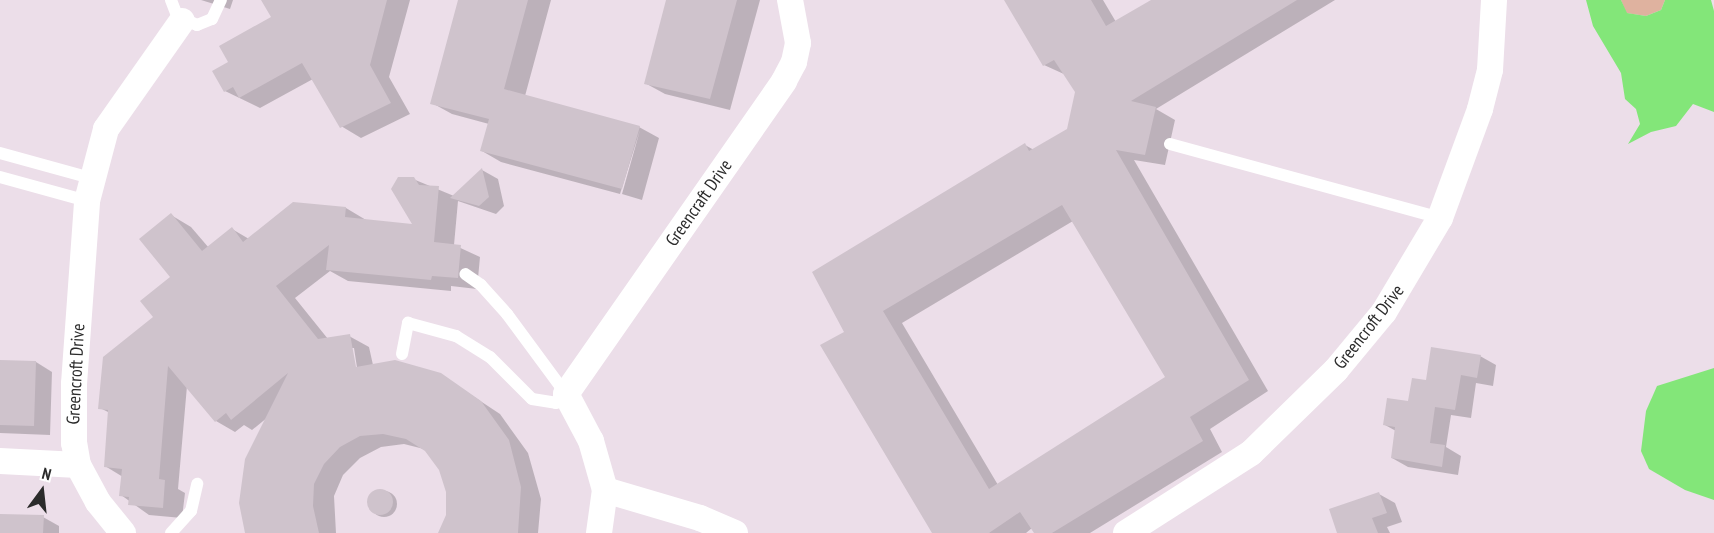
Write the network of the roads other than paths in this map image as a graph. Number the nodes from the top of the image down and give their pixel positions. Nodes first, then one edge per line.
1 (221, 0) edge
2 (1494, 0) edge
3 (789, 1) edge
4 (177, 10) edge
5 (1170, 144) dead end
6 (0, 153) edge
7 (0, 177) edge
8 (89, 190) junction
9 (1440, 218) junction
10 (465, 274) dead end
11 (402, 354) dead end
12 (566, 394) junction
13 (0, 461) edge
14 (78, 465) junction
15 (197, 484) dead end
16 (605, 490) junction
17 (123, 533) edge
18 (171, 533) edge
19 (599, 533) edge
20 (735, 533) edge
21 (1126, 533) edge

1 - 4 lane
2 - 9 street, Greencroft Drive
3 - 12 street, Greencraft Drive
4 - 8 street, Greencroft Drive
5 - 9 lane
6 - 8 lane
7 - 8 lane
8 - 14 street, Greencroft Drive
9 - 21 street, Greencroft Drive
10 - 12 lane
11 - 12 lane
12 - 16 street
13 - 14 street
14 - 17 street, Greencroft Drive
15 - 18 lane
16 - 19 street
16 - 20 street

